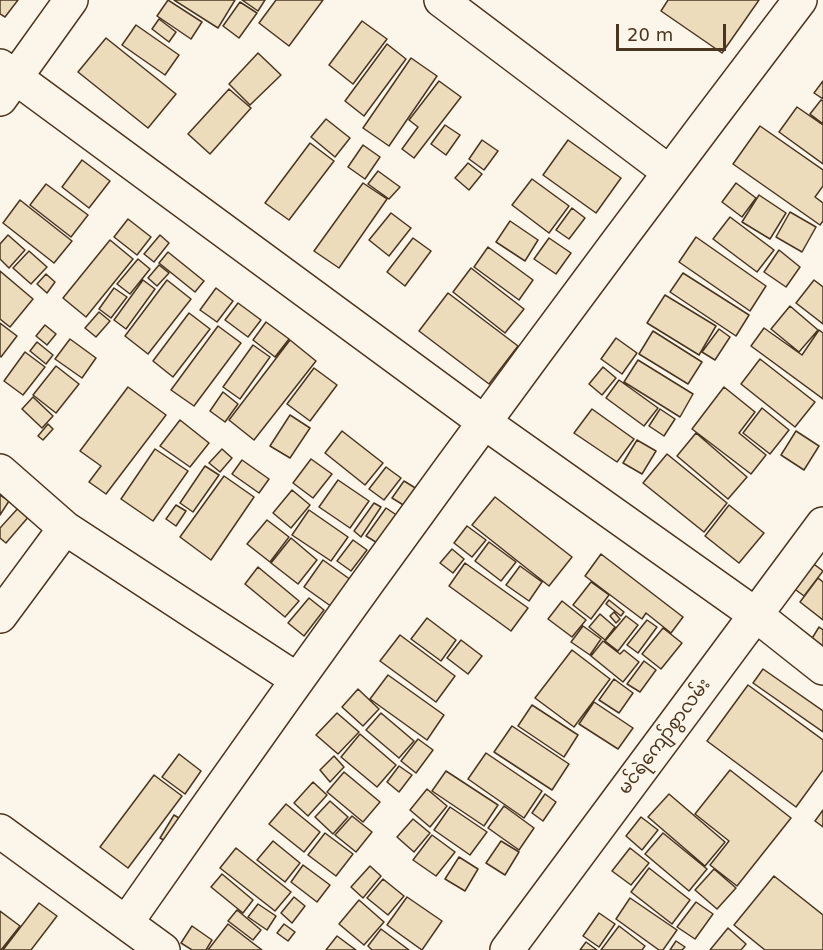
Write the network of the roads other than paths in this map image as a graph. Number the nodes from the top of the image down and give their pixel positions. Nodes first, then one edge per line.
1 (71, 0) edge
2 (800, 0) edge
3 (446, 2) edge
4 (5, 81) edge
5 (669, 172) junction
6 (484, 422) junction
7 (0, 471) edge
8 (823, 524) edge
9 (65, 528) junction
10 (756, 615) junction
11 (0, 616) edge
12 (823, 668) edge
13 (296, 679) junction
14 (0, 831) edge
15 (126, 922) junction
16 (163, 950) edge
17 (507, 950) edge

1 - 4 street
2 - 5 street
3 - 5 street
4 - 6 street
5 - 6 street
6 - 10 street
6 - 13 street
7 - 9 street
8 - 10 street, မင်ရဲကျော်စွာလမ်း
9 - 11 street
9 - 13 street
10 - 12 street
10 - 17 street, မင်ရဲကျော်စွာလမ်း
13 - 15 street
14 - 15 street
15 - 16 street

